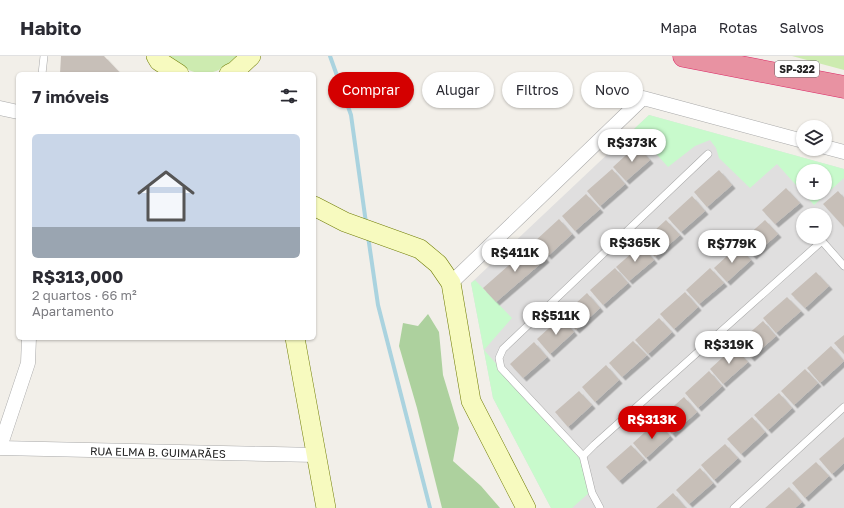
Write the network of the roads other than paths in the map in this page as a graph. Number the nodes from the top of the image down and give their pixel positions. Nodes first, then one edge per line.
1 (44, 56) edge
2 (156, 56) edge
3 (684, 56) edge
4 (750, 56) edge
5 (247, 64) edge
6 (42, 72) edge
7 (176, 72) edge
8 (233, 72) edge
9 (844, 81) edge
10 (844, 87) edge
11 (0, 108) edge
12 (16, 112) edge
13 (796, 139) edge
14 (832, 149) edge
15 (844, 152) edge
16 (708, 154) dead end
17 (316, 207) edge
18 (844, 266) edge
19 (450, 283) junction
20 (29, 340) edge
21 (295, 340) edge
22 (844, 408) edge
23 (0, 447) edge
24 (316, 455) junction
25 (583, 456) junction
26 (326, 508) edge
27 (526, 508) edge
28 (600, 508) edge
29 (734, 508) edge

1 - 6 lane
2 - 7 main road
3 - 10 highway
4 - 9 highway, SP-322
5 - 8 main road
11 - 12 street
13 - 19 street
14 - 15 street
16 - 25 lane
17 - 19 main road
18 - 25 lane
19 - 27 main road
20 - 23 street
21 - 24 main road
22 - 29 lane
23 - 24 street, RUA ELMA B. GUIMARÃES
24 - 26 main road
25 - 28 lane

